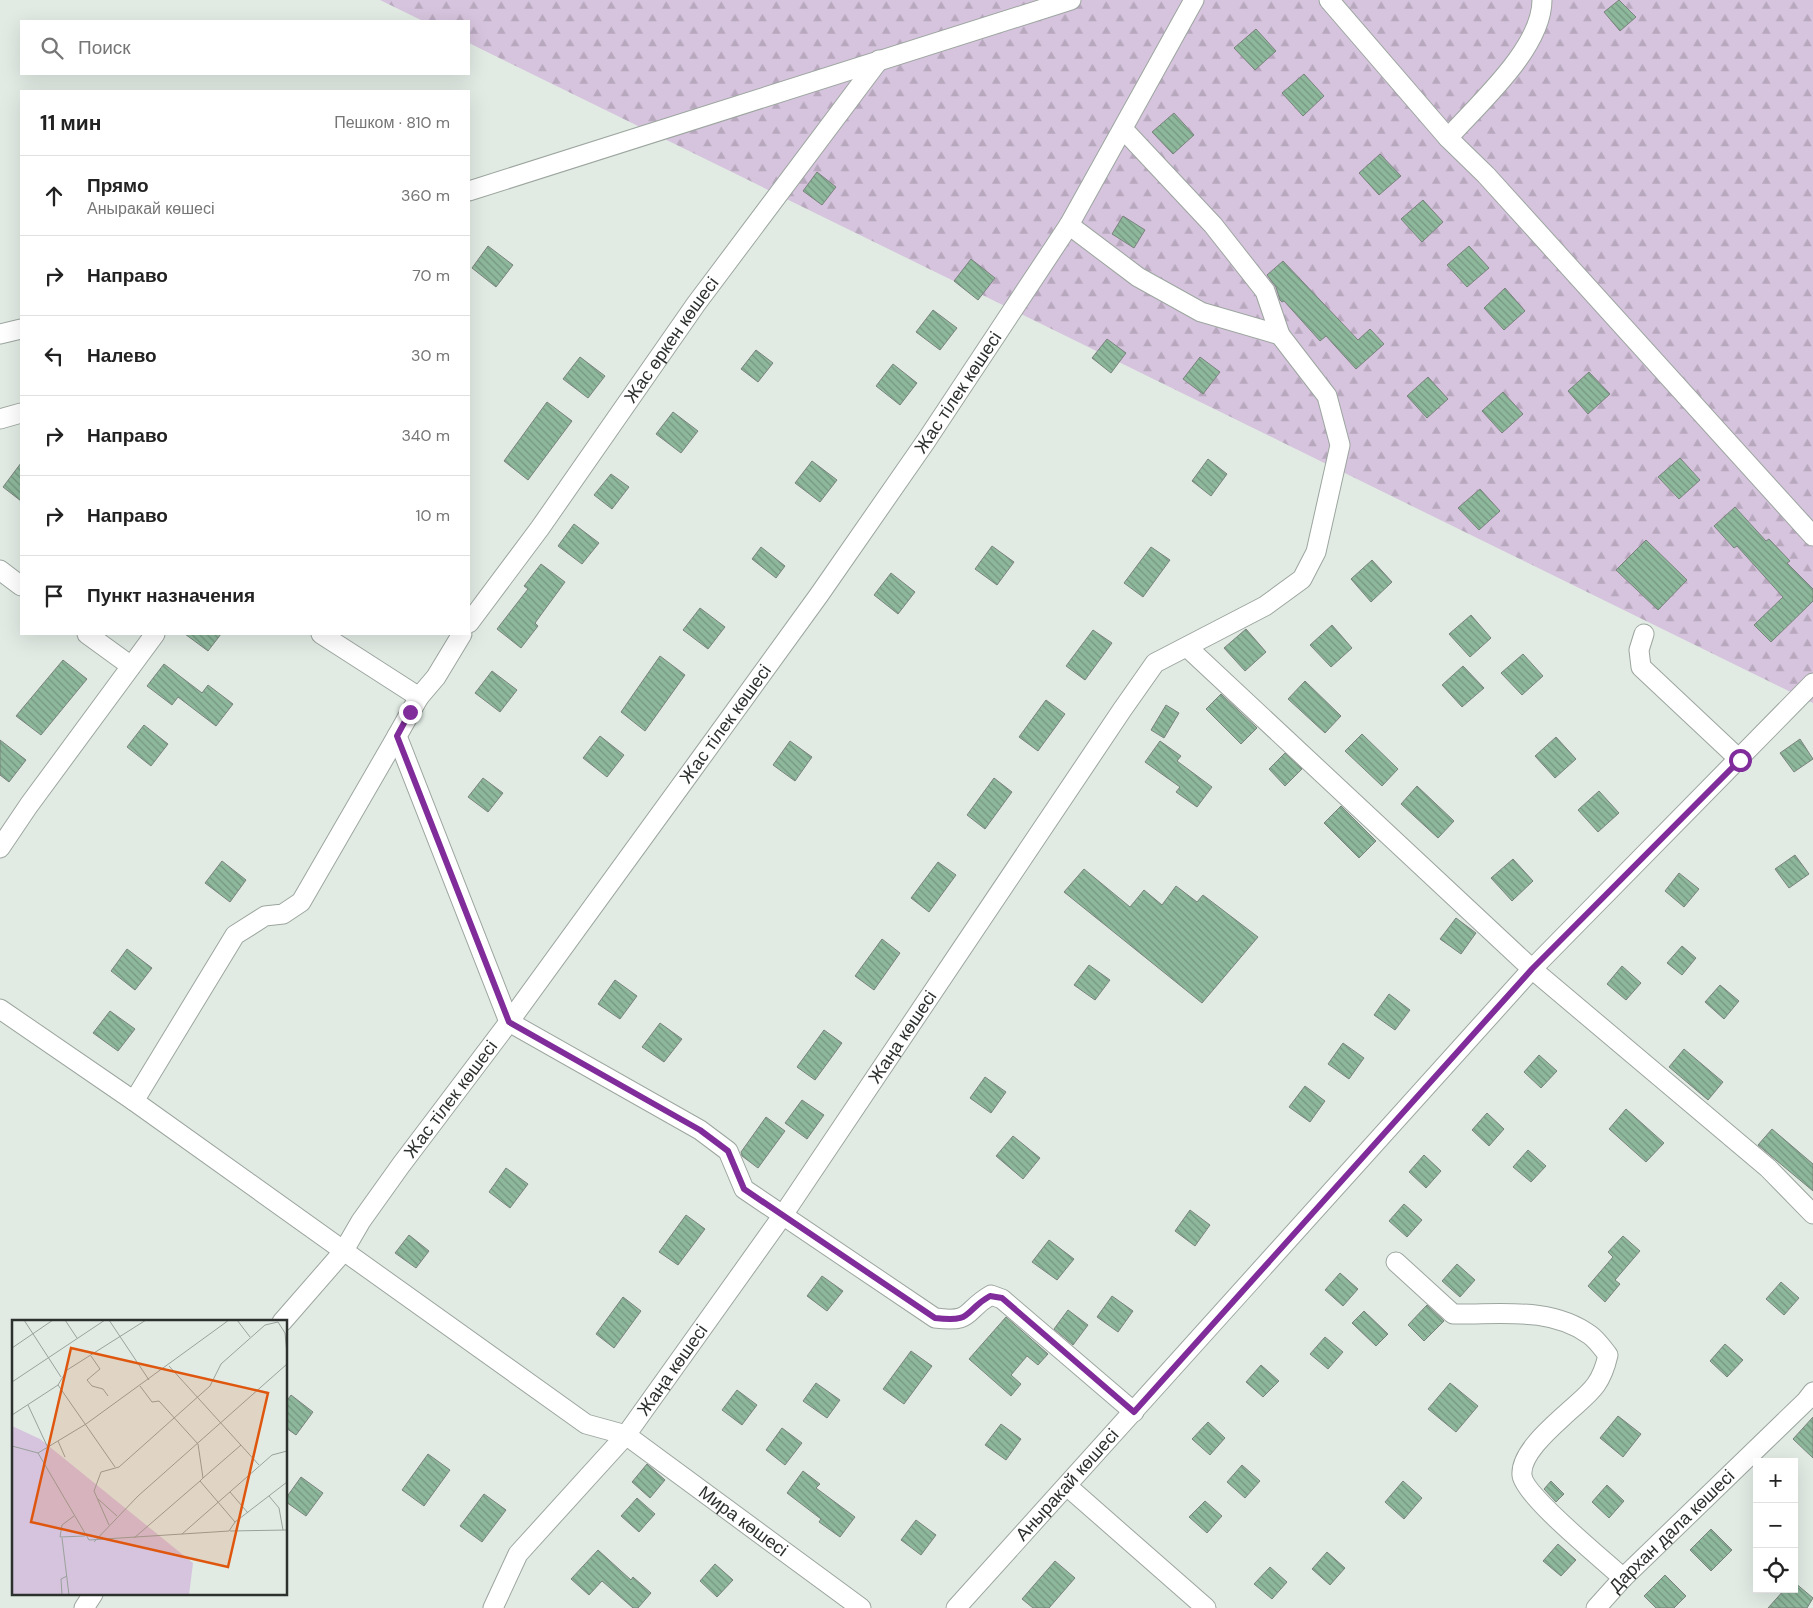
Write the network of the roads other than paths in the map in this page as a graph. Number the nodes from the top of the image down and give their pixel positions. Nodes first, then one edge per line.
1 (1071, 0) edge
2 (1194, 0) edge
3 (1329, 0) edge
4 (1542, 0) edge
5 (879, 60) junction
6 (1123, 129) junction
7 (1448, 138) junction
8 (470, 191) edge
9 (1069, 225) junction
10 (20, 329) edge
11 (0, 334) edge
12 (1280, 335) junction
13 (20, 413) edge
14 (0, 419) edge
15 (1813, 536) edge
16 (0, 570) edge
17 (20, 585) edge
18 (470, 622) edge
19 (1644, 634) dead end
20 (88, 635) edge
21 (154, 635) edge
22 (322, 635) edge
23 (461, 635) edge
24 (1187, 647) junction
25 (130, 666) junction
26 (1813, 684) edge
27 (419, 697) junction
28 (397, 736) junction
29 (1740, 760) junction
30 (0, 848) edge
31 (1532, 969) junction
32 (0, 1009) edge
33 (509, 1022) junction
34 (134, 1101) junction
35 (1813, 1214) edge
36 (783, 1215) junction
37 (343, 1252) junction
38 (1396, 1262) dead end
39 (284, 1320) edge
40 (1813, 1392) edge
41 (1134, 1412) junction
42 (626, 1435) junction
43 (1067, 1486) junction
44 (1623, 1578) junction
45 (92, 1596) edge
46 (84, 1608) edge
47 (494, 1608) edge
48 (861, 1608) edge
49 (956, 1608) edge
50 (1206, 1608) edge
51 (1596, 1608) edge

1 - 5 street
2 - 6 street, Жас тілек көшесі
3 - 7 street
4 - 7 street
5 - 8 street
5 - 18 street, Жас өркен көшесі
6 - 9 street, Жас тілек көшесі
6 - 12 street, Жаңа көшесі
7 - 15 street
9 - 12 street
9 - 33 street, Жас тілек көшесі
10 - 11 street
12 - 24 street, Жаңа көшесі
13 - 14 street
16 - 17 street
19 - 29 street
20 - 25 street
21 - 25 street
22 - 27 street
23 - 27 street
24 - 31 street
24 - 36 street, Жаңа көшесі
25 - 30 street
26 - 29 street, Аныракай көшесі
27 - 28 street
28 - 33 street
28 - 34 street
29 - 31 street, Аныракай көшесі
31 - 35 street
31 - 41 street, Аныракай көшесі
32 - 34 street
33 - 36 street
33 - 37 street, Жас тілек көшесі
34 - 37 street
36 - 41 street
36 - 42 street, Жаңа көшесі
37 - 39 street, Жас тілек көшесі
37 - 42 street
38 - 44 street
40 - 44 street, Дархан дала көшесі
41 - 43 street, Аныракай көшесі
42 - 47 street, Жаңа көшесі
42 - 48 street, Мира көшесі
43 - 49 street, Аныракай көшесі
43 - 50 street
44 - 51 street, Дархан дала көшесі
45 - 46 street

